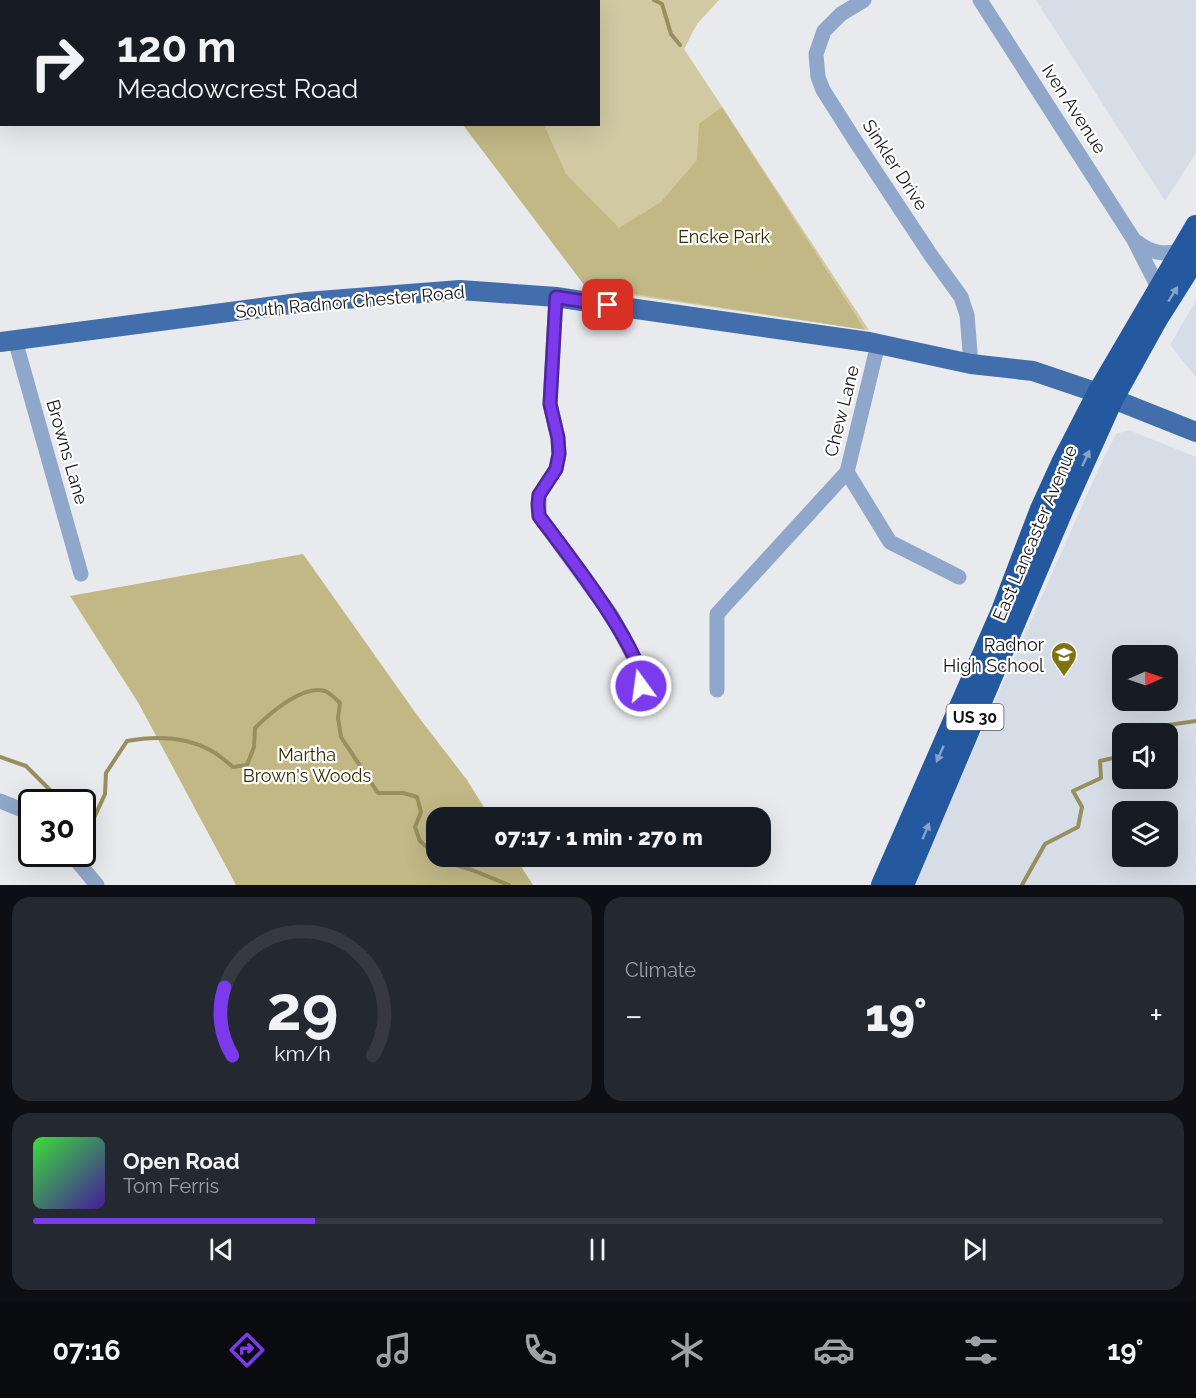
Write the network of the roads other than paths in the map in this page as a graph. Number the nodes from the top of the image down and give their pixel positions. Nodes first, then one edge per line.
1 (864, 0) edge
2 (980, 0) edge
3 (1196, 226) edge
4 (1134, 240) junction
5 (1188, 254) edge
6 (1158, 287) junction
7 (556, 297) junction
8 (7, 341) edge
9 (878, 344) junction
10 (970, 364) junction
11 (1105, 396) junction
12 (1196, 432) edge
13 (1196, 445) edge
14 (847, 472) junction
15 (81, 574) dead end
16 (959, 577) dead end
17 (641, 686) dead end
18 (717, 690) dead end
19 (0, 801) edge
20 (18, 808) edge
21 (82, 867) edge
22 (97, 885) edge
23 (882, 885) edge
24 (903, 885) edge

1 - 10 street, Sinkler Drive
2 - 4 street, Iven Avenue
3 - 5 highway, East Lancaster Avenue / US 30
4 - 5 street
4 - 6 street, Iven Avenue
5 - 6 highway, East Lancaster Avenue / US 30
11 -> 5 highway, East Lancaster Avenue / US 30
6 - 11 highway, East Lancaster Avenue / US 30
7 - 8 main road, South Radnor Chester Road
7 - 9 main road, South Radnor Chester Road
7 - 17 street
8 - 15 street, Browns Lane
9 - 10 main road, South Radnor Chester Road
9 - 14 street, Chew Lane
10 - 11 main road, South Radnor Chester Road
11 - 12 main road, South Radnor Chester Road
11 - 13 main road
11 -> 23 highway, East Lancaster Avenue / US 30
24 -> 11 highway, East Lancaster Avenue / US 30
14 - 16 street, Chew Lane
14 - 18 street
19 - 20 street
21 - 22 street

